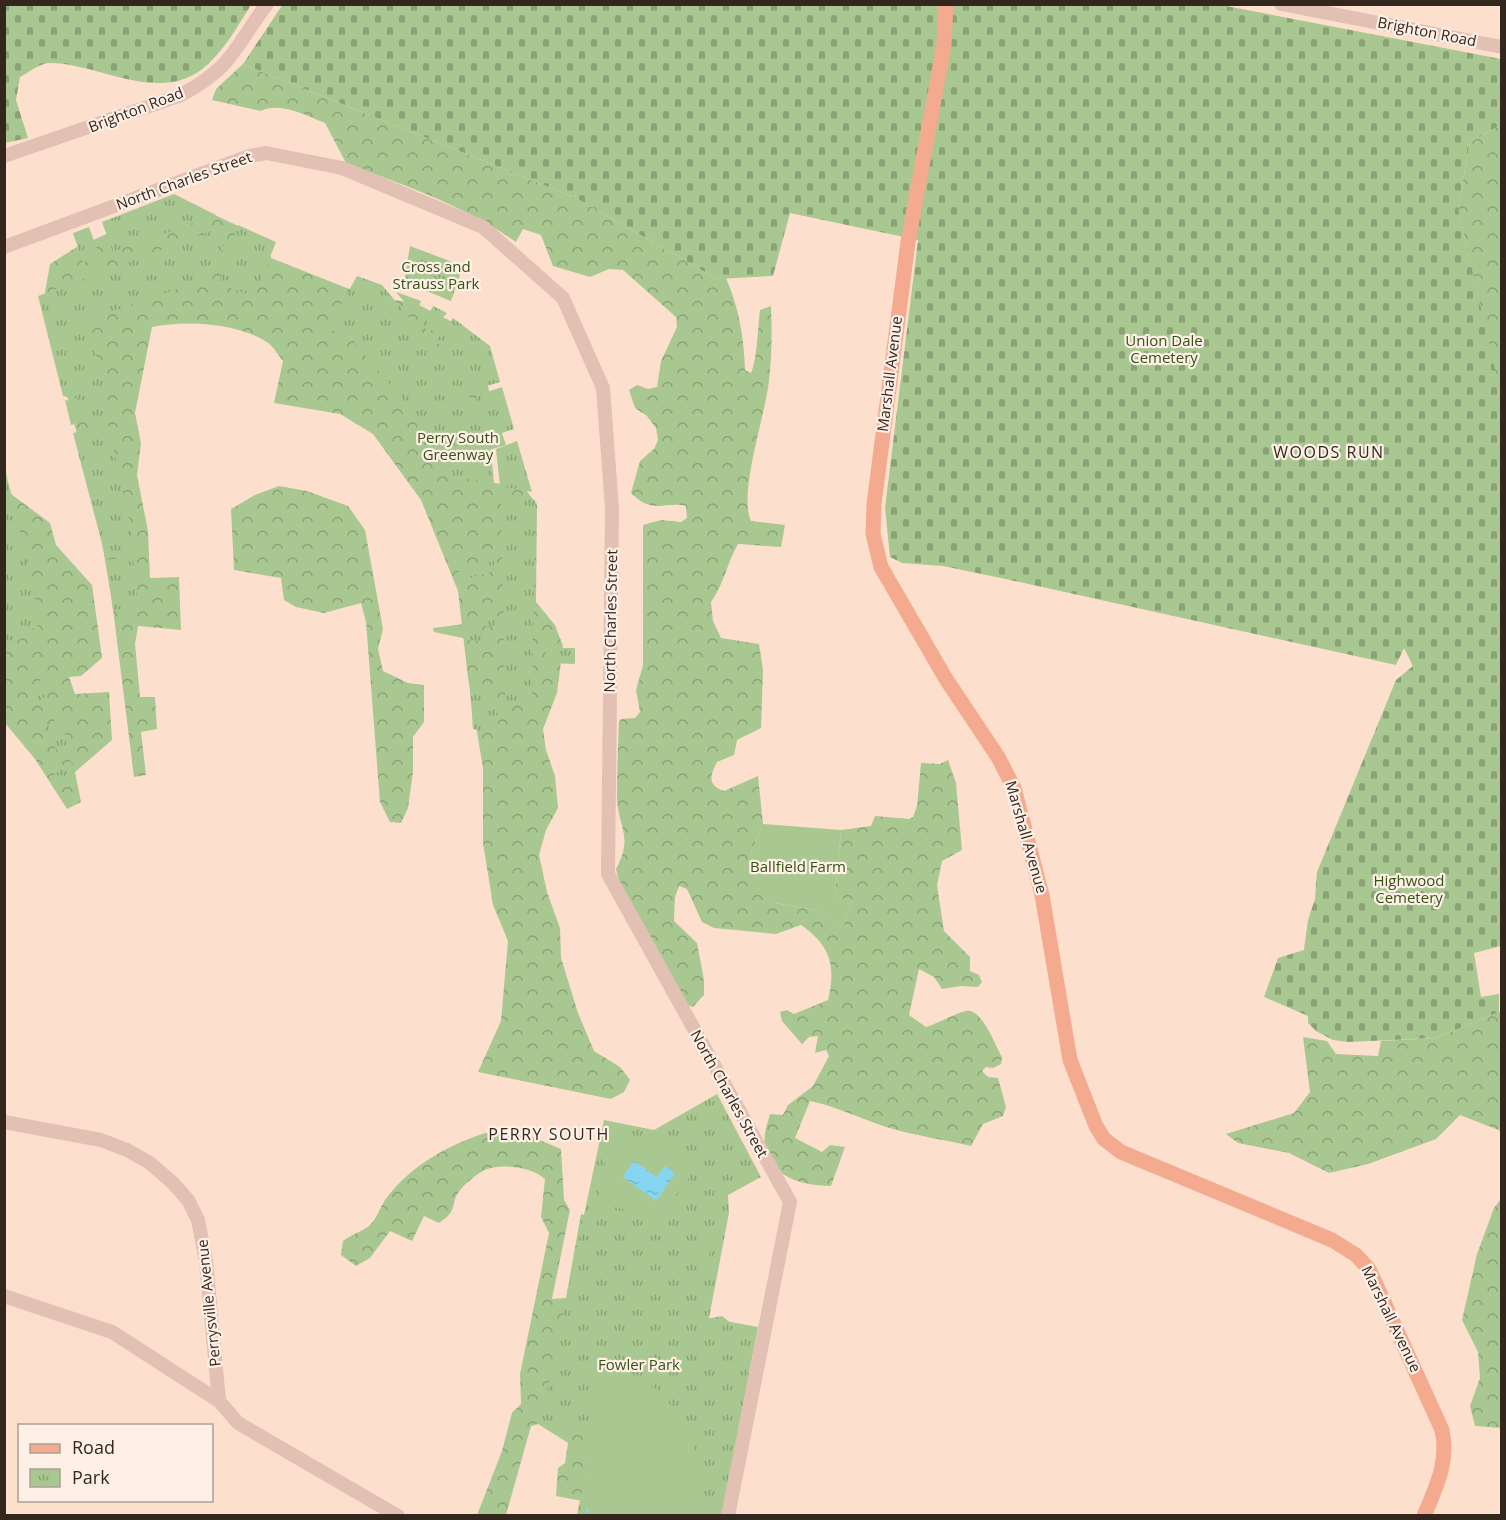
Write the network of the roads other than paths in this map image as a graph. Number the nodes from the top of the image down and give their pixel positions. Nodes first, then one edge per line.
1 (267, 4) edge
2 (946, 4) edge
3 (1281, 4) edge
4 (1502, 47) edge
5 (4, 156) edge
6 (4, 247) edge
7 (4, 1122) edge
8 (4, 1296) edge
9 (219, 1401) junction
10 (398, 1515) edge
11 (728, 1515) edge
12 (1424, 1515) edge

1 - 5 street, Brighton Road
2 - 12 main road, Marshall Avenue
3 - 4 street, Brighton Road
6 - 11 street, North Charles Street
7 - 9 street, Perrysville Avenue
8 - 9 street
9 - 10 street

